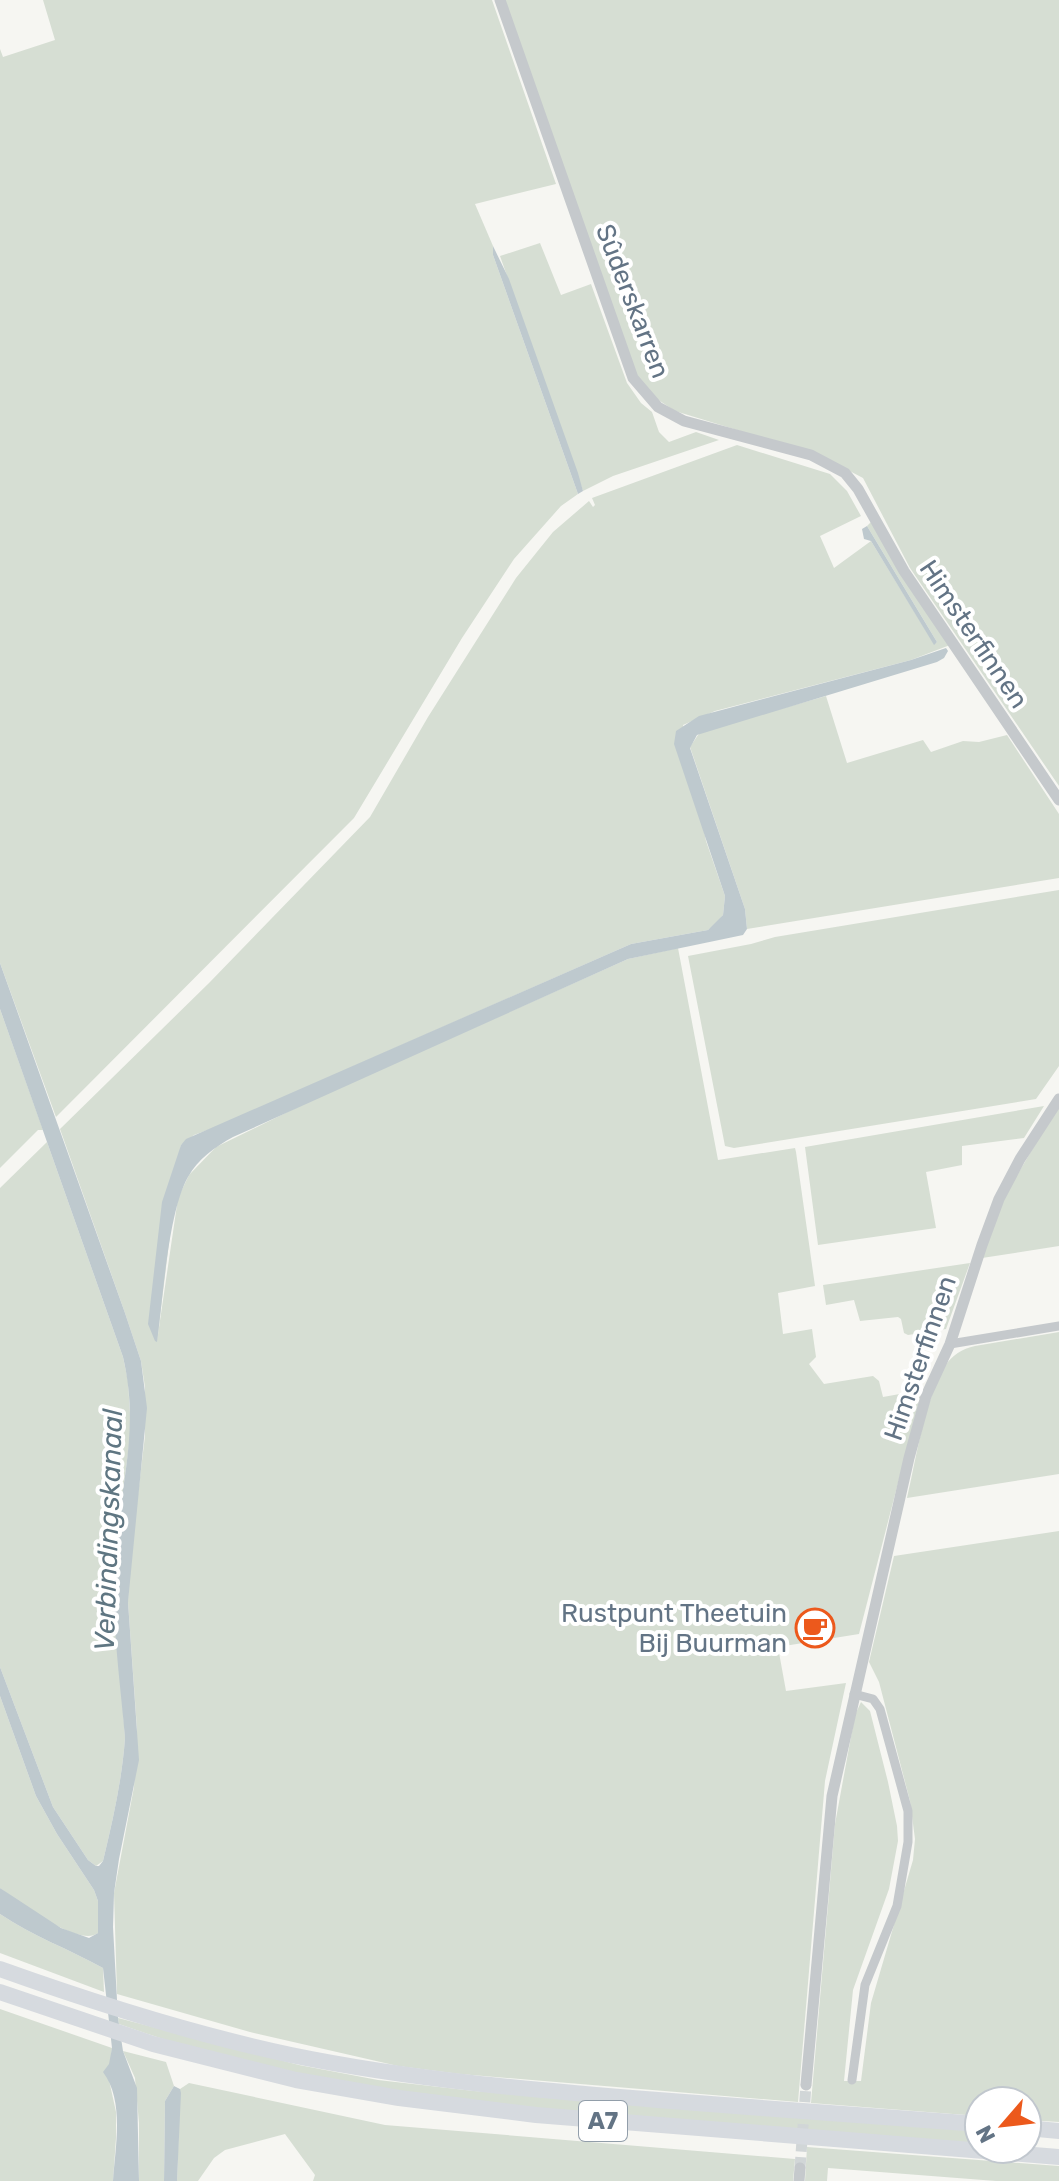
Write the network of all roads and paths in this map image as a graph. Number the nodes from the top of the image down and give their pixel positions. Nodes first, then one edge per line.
1 (500, 0) edge
2 (858, 489) joint
3 (1059, 800) edge
4 (1059, 1099) edge
5 (1059, 1326) edge
6 (950, 1344) junction
7 (854, 1694) junction
8 (0, 1961) edge
9 (0, 1969) edge
10 (0, 1992) edge
11 (66, 1993) junction
12 (852, 2080) dead end
13 (806, 2085) tunnel mouth
14 (963, 2123) edge
15 (1059, 2157) edge
16 (800, 2168) tunnel mouth
17 (799, 2181) edge

1 - 2 street, Sûderskarren
2 - 3 street, Himsterfinnen
4 - 6 street, Himsterfinnen
5 - 6 street
6 - 7 street, Himsterfinnen
7 - 12 street
7 - 13 street, Himsterfinnen
8 - 11 highway, A7
9 - 11 highway, A7
10 - 15 highway, A7
11 - 14 highway, A7
16 - 17 street

